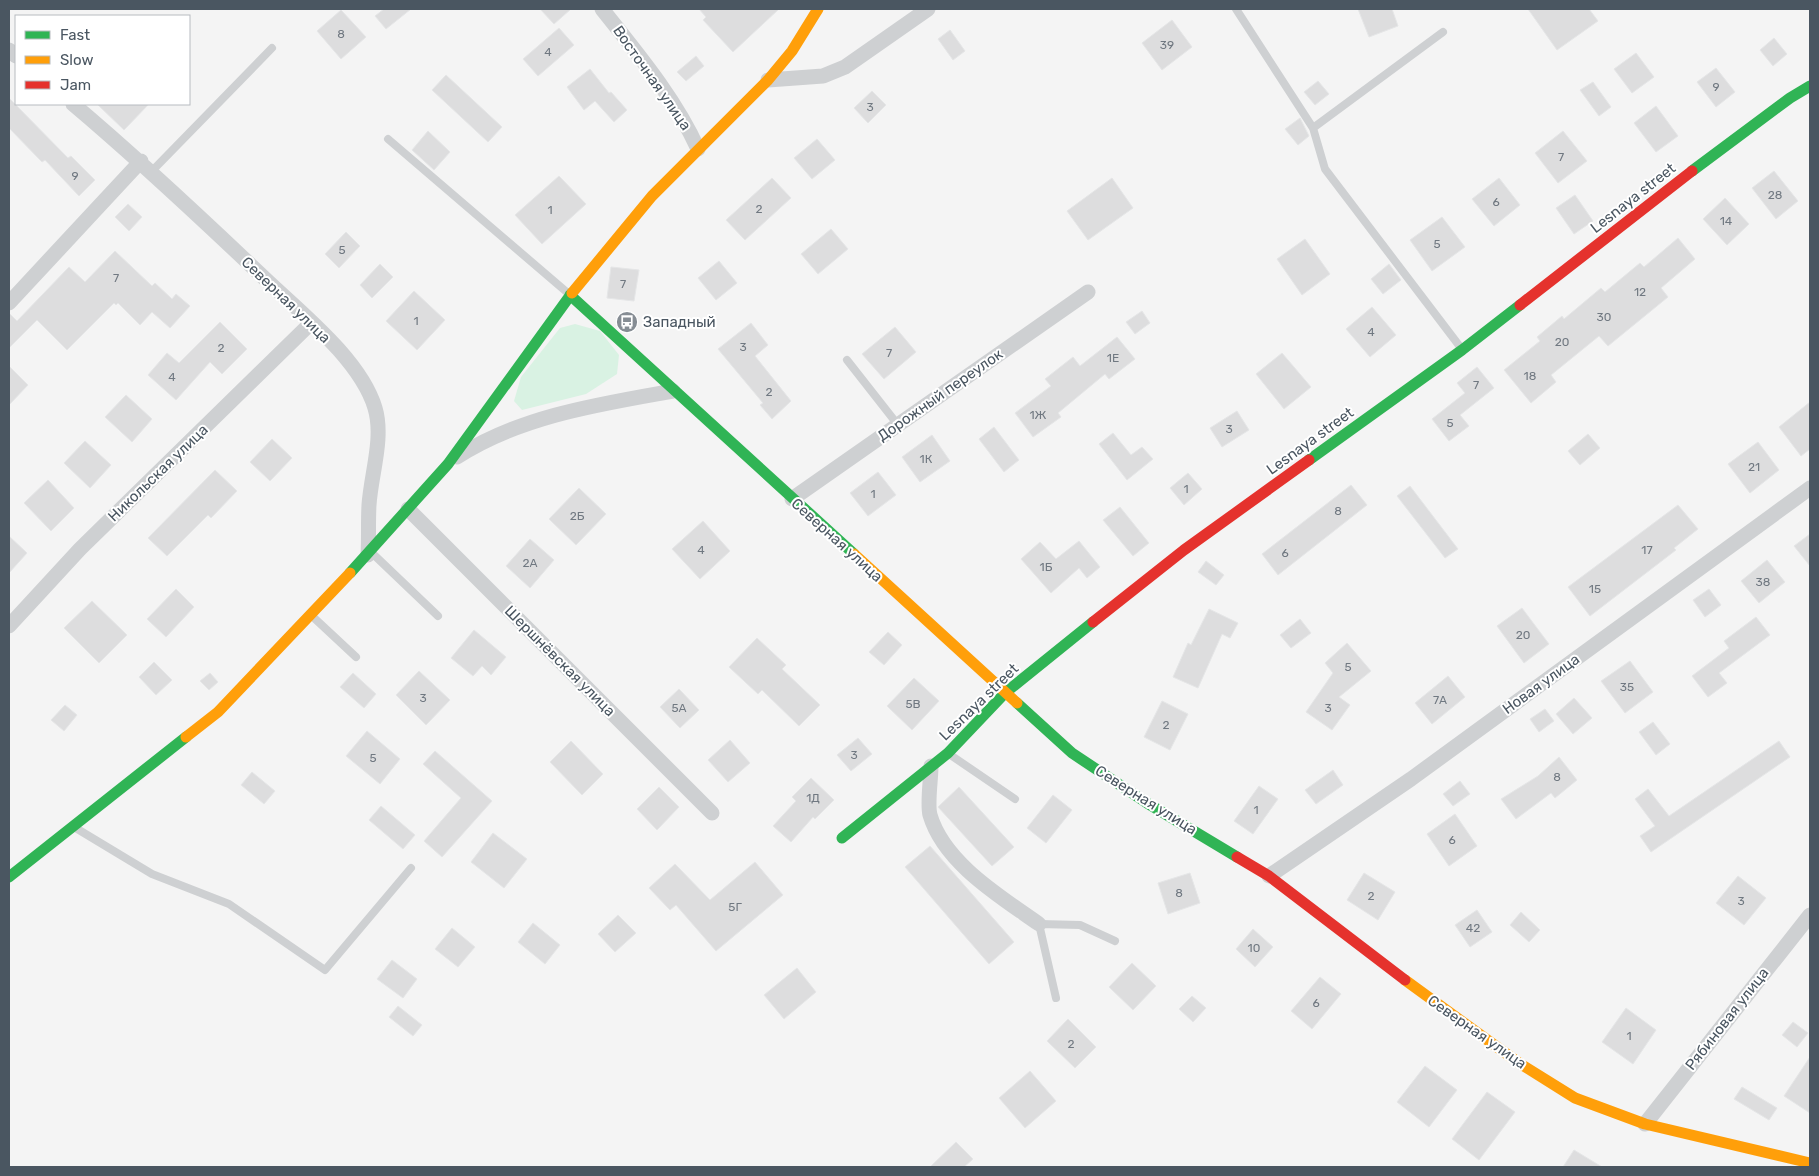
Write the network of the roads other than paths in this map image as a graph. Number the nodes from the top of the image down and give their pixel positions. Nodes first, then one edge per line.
1 (602, 9) edge
2 (808, 9) edge
3 (818, 9) edge
4 (928, 9) edge
5 (1236, 9) edge
6 (809, 26) junction
7 (1443, 32) dead end
8 (272, 48) dead end
9 (768, 80) junction
10 (1810, 86) edge
11 (74, 105) edge
12 (1313, 128) junction
13 (388, 139) dead end
14 (698, 149) junction
15 (146, 166) junction
16 (1088, 292) dead end
17 (570, 296) junction
18 (9, 303) edge
19 (311, 323) junction
20 (1462, 350) junction
21 (847, 360) dead end
22 (673, 391) junction
23 (898, 425) junction
24 (448, 464) junction
25 (1810, 488) edge
26 (792, 499) junction
27 (408, 509) junction
28 (370, 553) junction
29 (311, 615) junction
30 (438, 616) dead end
31 (9, 626) edge
32 (356, 657) dead end
33 (1005, 693) junction
34 (948, 753) junction
35 (931, 766) junction
36 (1015, 799) dead end
37 (712, 813) dead end
38 (74, 827) junction
39 (842, 838) dead end
40 (411, 868) dead end
41 (1269, 876) junction
42 (9, 877) edge
43 (1810, 915) edge
44 (1039, 924) junction
45 (1115, 941) dead end
46 (1056, 998) dead end
47 (1645, 1124) junction
48 (1810, 1163) edge

1 - 14 street, Восточная улица
2 - 6 street
3 - 6 street
4 - 9 street
5 - 12 lane
6 - 9 street
7 - 12 lane
8 - 15 lane
9 - 14 street
10 - 20 street, Lesnaya street
11 - 15 street, Северная улица
12 - 20 lane
13 - 17 lane
14 - 17 street
15 - 18 street
15 - 19 street, Северная улица
16 - 23 street, Дорожный переулок
17 - 22 street, Северная улица
17 - 24 street
19 - 28 street, Северная улица
19 - 31 street, Никольская улица
20 - 33 street, Lesnaya street
21 - 23 lane
22 - 24 street
22 - 26 street, Северная улица
23 - 26 street, Дорожный переулок
24 - 27 street
25 - 41 street, Новая улица
26 - 33 street, Северная улица
27 - 28 street
27 - 37 street, Шершнёвская улица
28 - 29 street
28 - 30 lane
29 - 32 lane
29 - 38 street
33 - 34 street, Lesnaya street
33 - 41 street, Северная улица
34 - 35 street, Lesnaya street
34 - 36 lane
35 - 39 street, Lesnaya street
35 - 44 street
38 - 40 lane
38 - 42 street
41 - 47 street, Северная улица
43 - 47 street, Рябиновая улица
44 - 45 lane
44 - 46 lane
47 - 48 street, Северная улица

